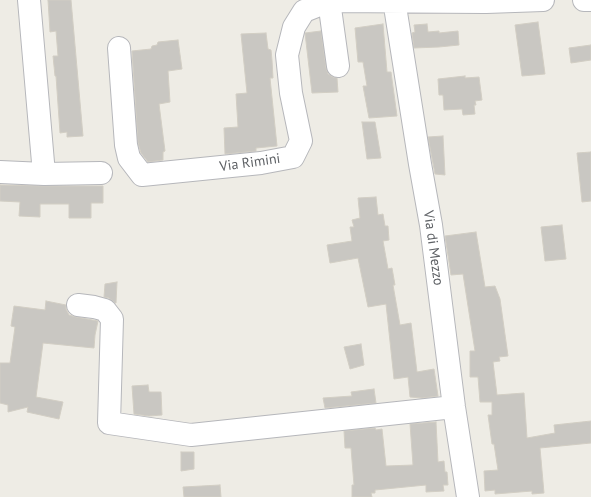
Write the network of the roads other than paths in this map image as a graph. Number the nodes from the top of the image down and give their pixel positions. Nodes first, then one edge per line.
1 (29, 0) edge
2 (543, 0) edge
3 (584, 0) edge
4 (591, 0) edge
5 (328, 1) junction
6 (394, 1) edge
7 (119, 48) dead end
8 (338, 66) dead end
9 (0, 172) edge
10 (101, 173) dead end
11 (44, 174) junction
12 (78, 305) dead end
13 (454, 407) junction
14 (468, 497) edge

1 - 11 street
2 - 6 street, Via Rimini
3 - 4 street
5 - 6 street, Via Rimini
5 - 7 street, Via Rimini
5 - 8 street
6 - 13 street, Via di Mezzo
9 - 11 street
10 - 11 street
12 - 13 street
13 - 14 street, Via di Mezzo

